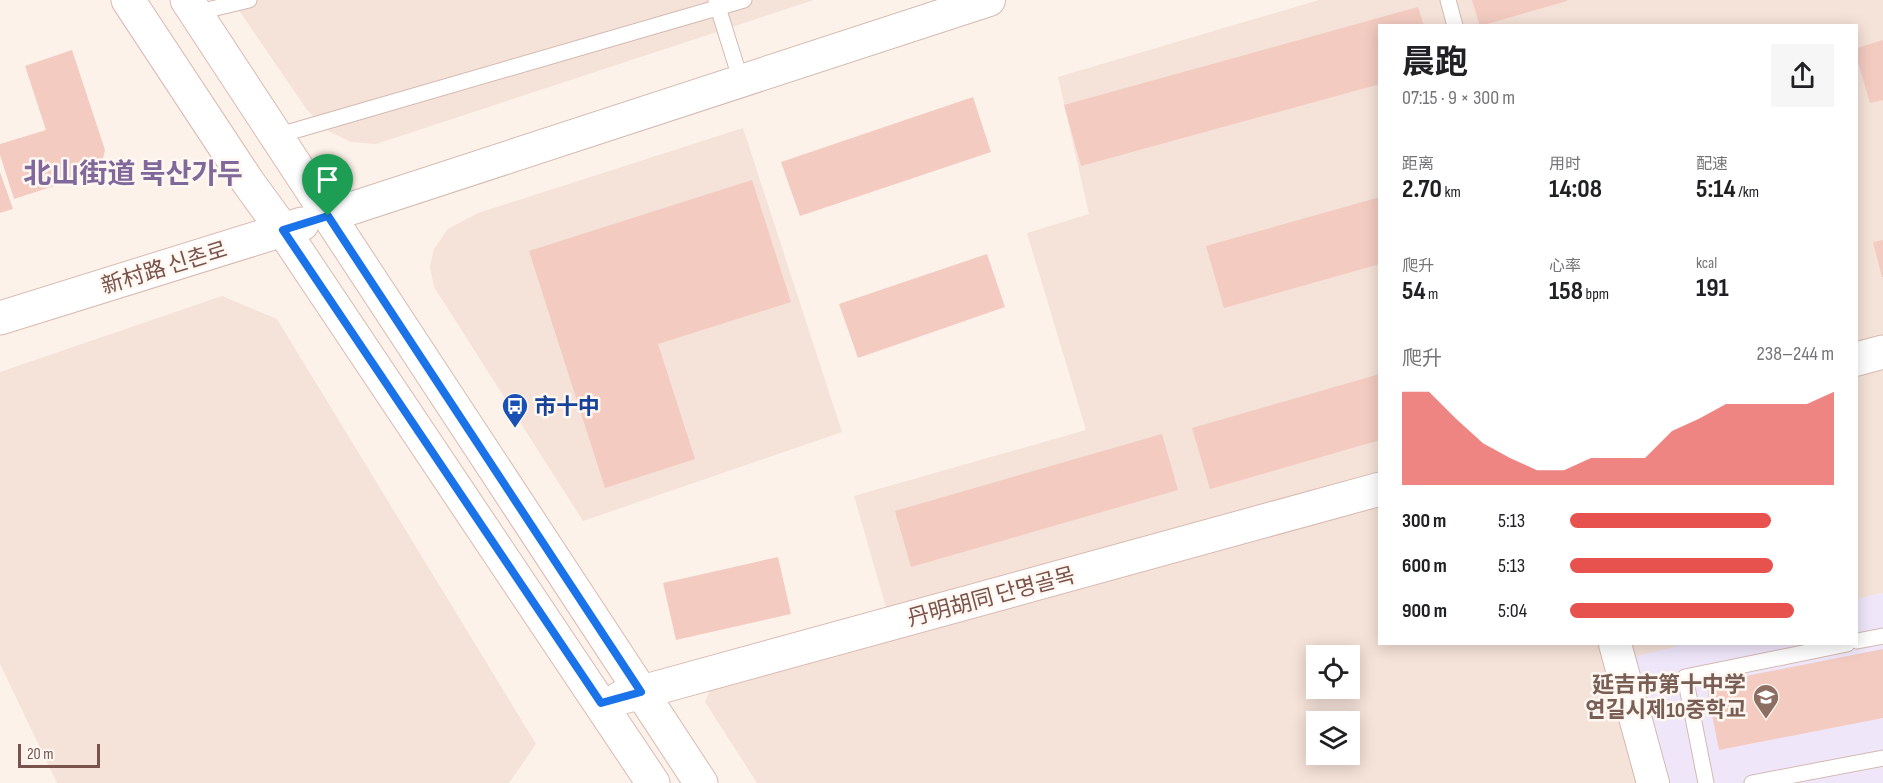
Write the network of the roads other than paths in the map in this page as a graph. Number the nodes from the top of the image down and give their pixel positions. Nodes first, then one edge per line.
1 (128, 0) edge
2 (249, 0) edge
3 (744, 0) edge
4 (989, 0) edge
5 (1448, 0) edge
6 (718, 4) edge
7 (191, 6) edge
8 (1454, 24) edge
9 (741, 81) junction
10 (276, 136) junction
11 (328, 216) junction
12 (283, 230) junction
13 (0, 318) edge
14 (1883, 352) edge
15 (1858, 359) edge
16 (1378, 490) edge
17 (1883, 636) edge
18 (1858, 641) edge
19 (1615, 645) edge
20 (1842, 645) edge
21 (641, 692) junction
22 (601, 703) junction
23 (1883, 758) edge
24 (653, 783) edge
25 (701, 783) edge
26 (1653, 783) edge
27 (1706, 783) edge
28 (1752, 783) edge

1 - 12 main road
2 - 7 lane
3 - 6 lane
4 - 9 street
5 - 8 lane
6 - 9 lane
6 - 10 lane
7 - 10 main road
9 - 11 street
10 - 11 main road
11 - 12 main road, 新村路 신촌로
11 - 21 main road
12 - 13 main road, 新村路 신촌로
12 - 22 main road
14 - 15 main road
16 - 21 main road, 丹明胡同 단명골목
17 - 18 lane
19 - 26 street
20 - 27 lane
21 - 22 main road, 丹明胡同 단명골목
21 - 25 main road
22 - 24 main road
23 - 28 lane

